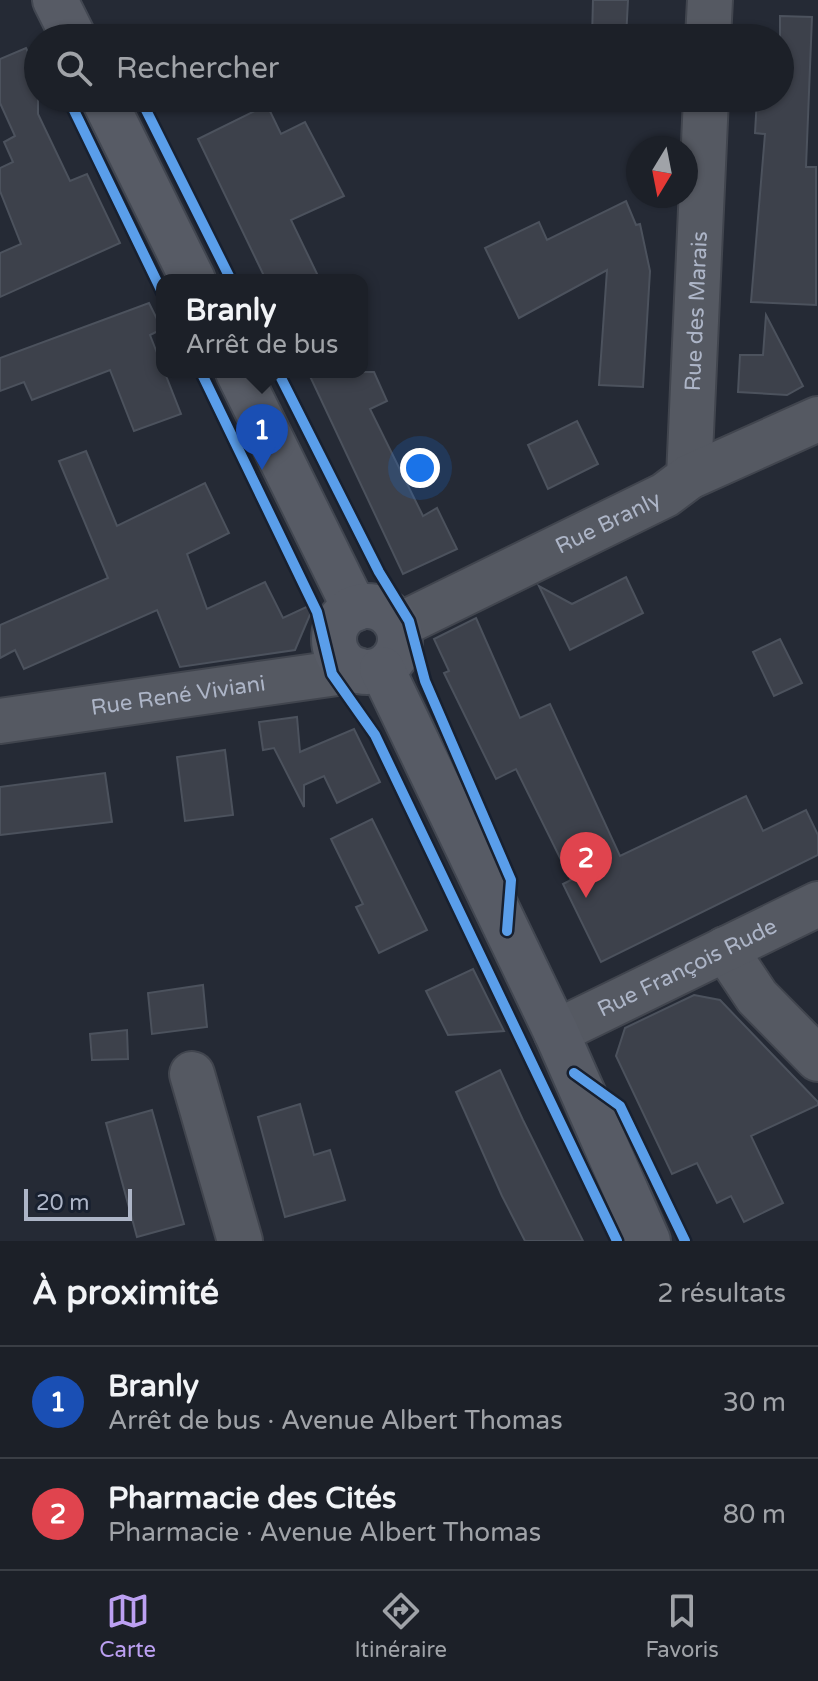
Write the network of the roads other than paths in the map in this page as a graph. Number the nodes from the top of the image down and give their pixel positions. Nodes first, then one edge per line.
1 (55, 0) edge
2 (710, 0) edge
3 (67, 24) edge
4 (709, 24) edge
5 (110, 112) edge
6 (705, 112) edge
7 (190, 274) edge
8 (241, 378) edge
9 (818, 419) edge
10 (689, 477) junction
11 (355, 609) junction
12 (398, 626) junction
13 (370, 670) junction
14 (0, 721) edge
15 (818, 904) edge
16 (725, 949) junction
17 (556, 1032) junction
18 (818, 1059) edge
19 (192, 1074) dead end
20 (240, 1241) edge
21 (648, 1241) edge

1 - 3 main road
2 - 4 street
5 - 7 main road
6 - 10 street, Rue des Marais
8 - 11 main road
9 - 10 street, Rue Branly
10 - 12 street, Rue Branly
11 - 12 main road
11 - 13 main road
12 - 13 main road
13 - 14 street, Rue René Viviani
13 - 17 main road
15 - 16 street, Rue François Rude
16 - 17 street, Rue François Rude
16 - 18 street
17 - 21 main road
19 - 20 street

